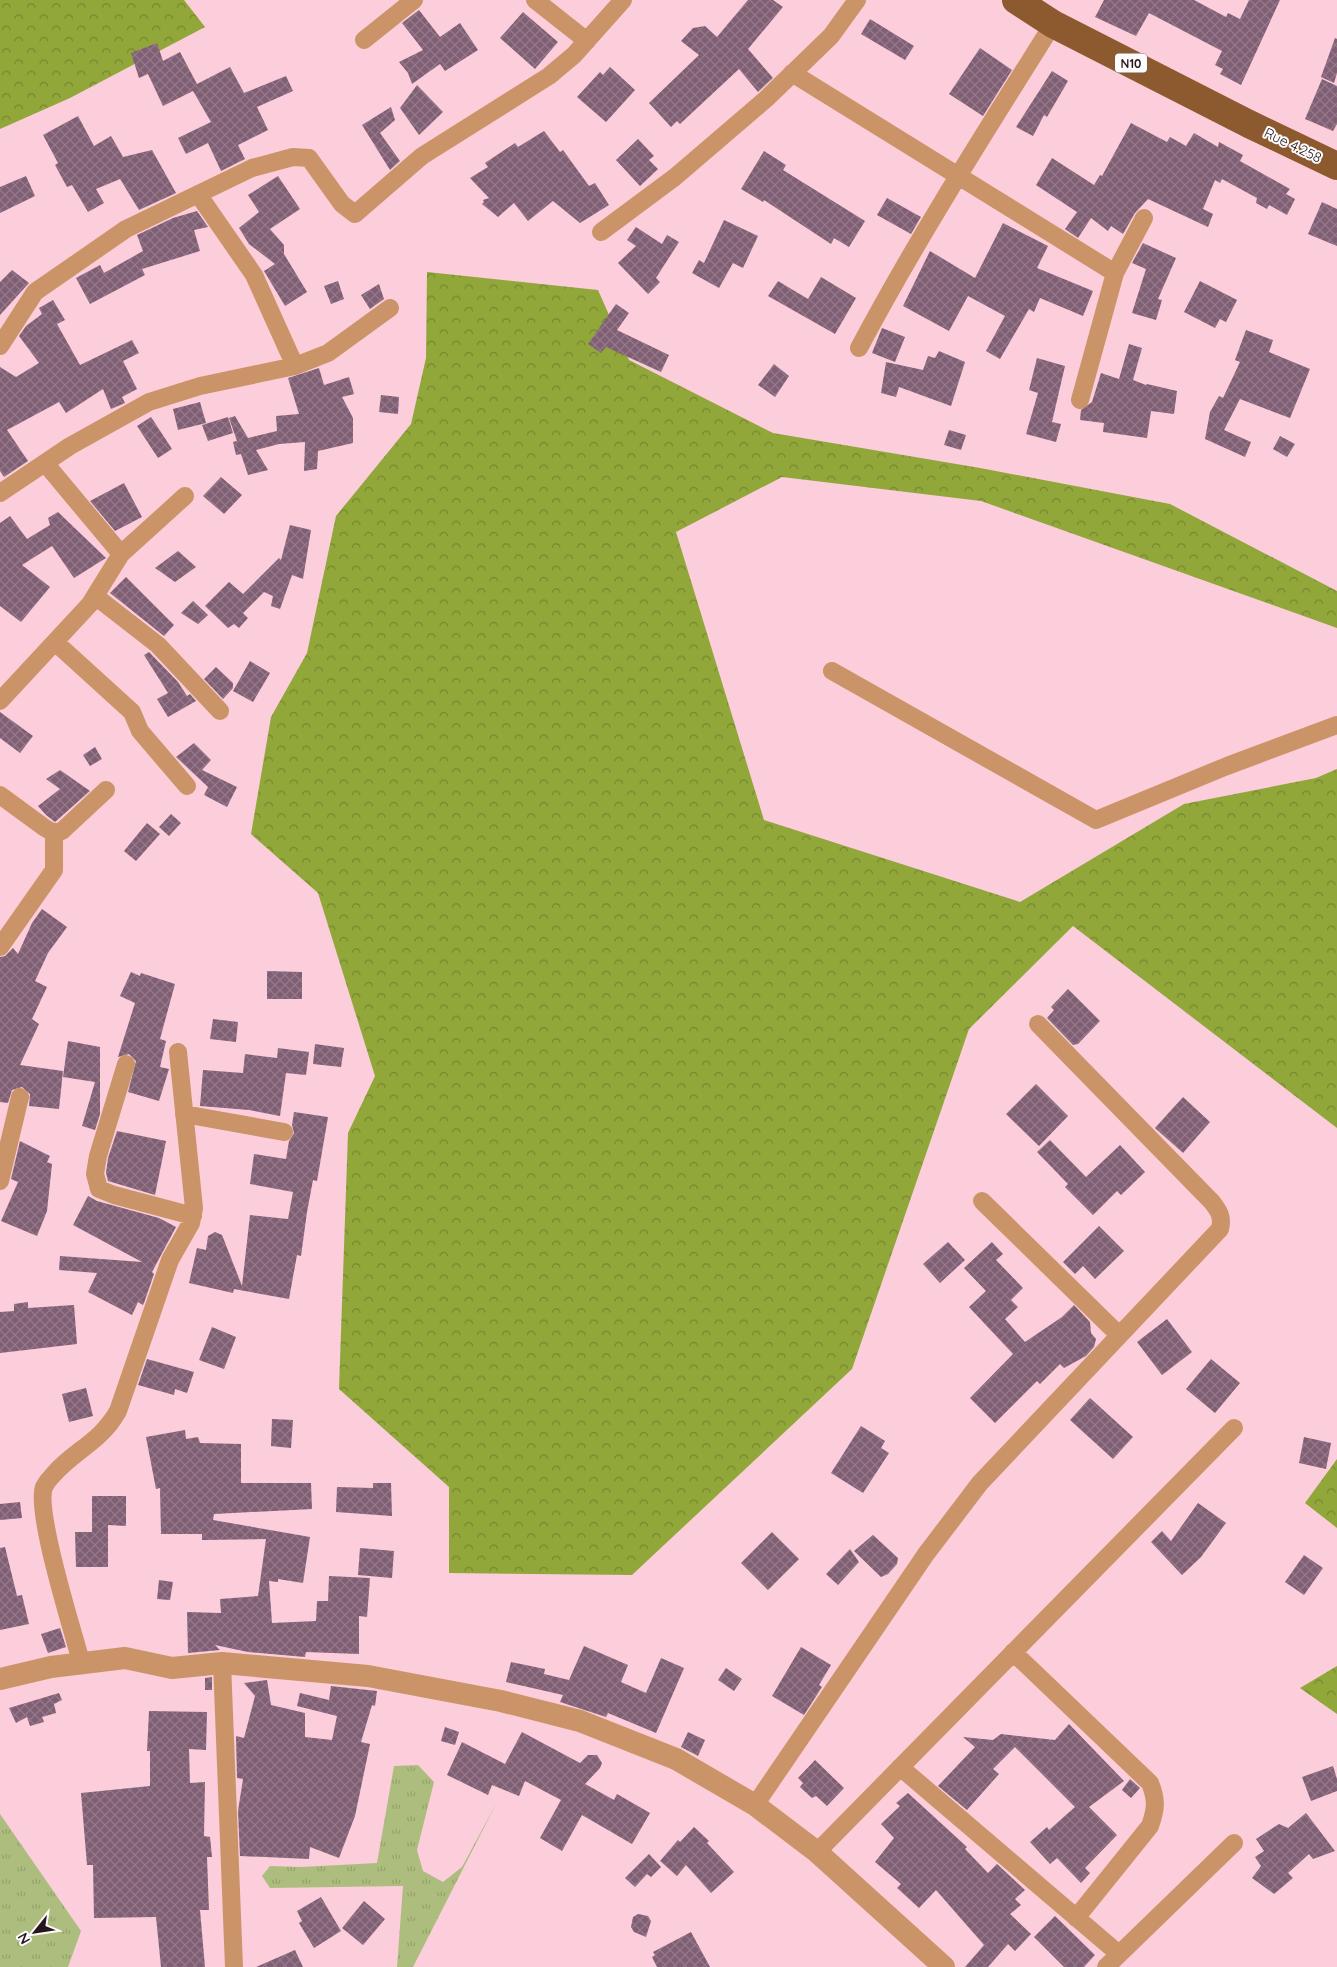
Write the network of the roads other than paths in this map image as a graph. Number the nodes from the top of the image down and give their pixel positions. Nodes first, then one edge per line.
1 (414, 0) edge
2 (535, 0) edge
3 (623, 0) edge
4 (857, 0) edge
5 (1016, 0) edge
6 (1052, 24) junction
7 (364, 40) dead end
8 (587, 41) junction
9 (792, 73) junction
10 (1337, 166) edge
11 (958, 176) junction
12 (198, 194) junction
13 (1144, 218) dead end
14 (601, 232) dead end
15 (1115, 273) junction
16 (390, 308) dead end
17 (0, 346) edge
18 (859, 348) dead end
19 (295, 366) junction
20 (1080, 400) dead end
21 (45, 463) junction
22 (0, 493) edge
23 (185, 496) dead end
24 (121, 554) junction
25 (95, 596) junction
26 (55, 642) junction
27 (832, 671) dead end
28 (0, 700) edge
29 (220, 711) dead end
30 (1337, 724) edge
31 (187, 786) dead end
32 (106, 790) dead end
33 (0, 795) edge
34 (54, 833) junction
35 (0, 947) edge
36 (1038, 1024) dead end
37 (178, 1052) dead end
38 (126, 1064) dead end
39 (20, 1097) dead end
40 (184, 1114) junction
41 (284, 1132) dead end
42 (0, 1181) edge
43 (982, 1201) dead end
44 (193, 1216) junction
45 (1119, 1336) junction
46 (1234, 1428) dead end
47 (1013, 1652) junction
48 (81, 1662) junction
49 (222, 1663) junction
50 (0, 1679) edge
51 (900, 1768) junction
52 (755, 1805) junction
53 (1234, 1843) dead end
54 (817, 1852) junction
55 (1076, 1918) junction
56 (1119, 1954) junction
57 (234, 1967) edge
58 (944, 1967) edge
59 (1106, 1967) edge

1 - 7 street
2 - 8 street
3 - 8 street
4 - 9 street
5 - 6 highway, N10
6 - 10 highway, Rue 4.258 / N10
6 - 11 street
8 - 12 street
9 - 11 street
9 - 14 street
11 - 15 street
11 - 18 street
12 - 17 street
12 - 19 street
13 - 15 street
15 - 20 street
16 - 19 street
19 - 21 street
21 - 22 street
21 - 24 street
23 - 24 street
24 - 25 street
25 - 26 street
25 - 29 street
26 - 28 street
26 - 31 street
27 - 30 street
32 - 34 street
33 - 34 street
34 - 35 street
36 - 45 street
37 - 40 street
38 - 44 street
39 - 42 street
40 - 41 street
40 - 44 street
43 - 45 street
44 - 48 street
45 - 52 street
46 - 47 street
47 - 51 street
47 - 55 street
48 - 49 street
48 - 50 street
49 - 52 street
49 - 57 street
51 - 54 street
51 - 55 street
52 - 54 street
53 - 56 street
54 - 58 street
55 - 56 street
56 - 59 street

